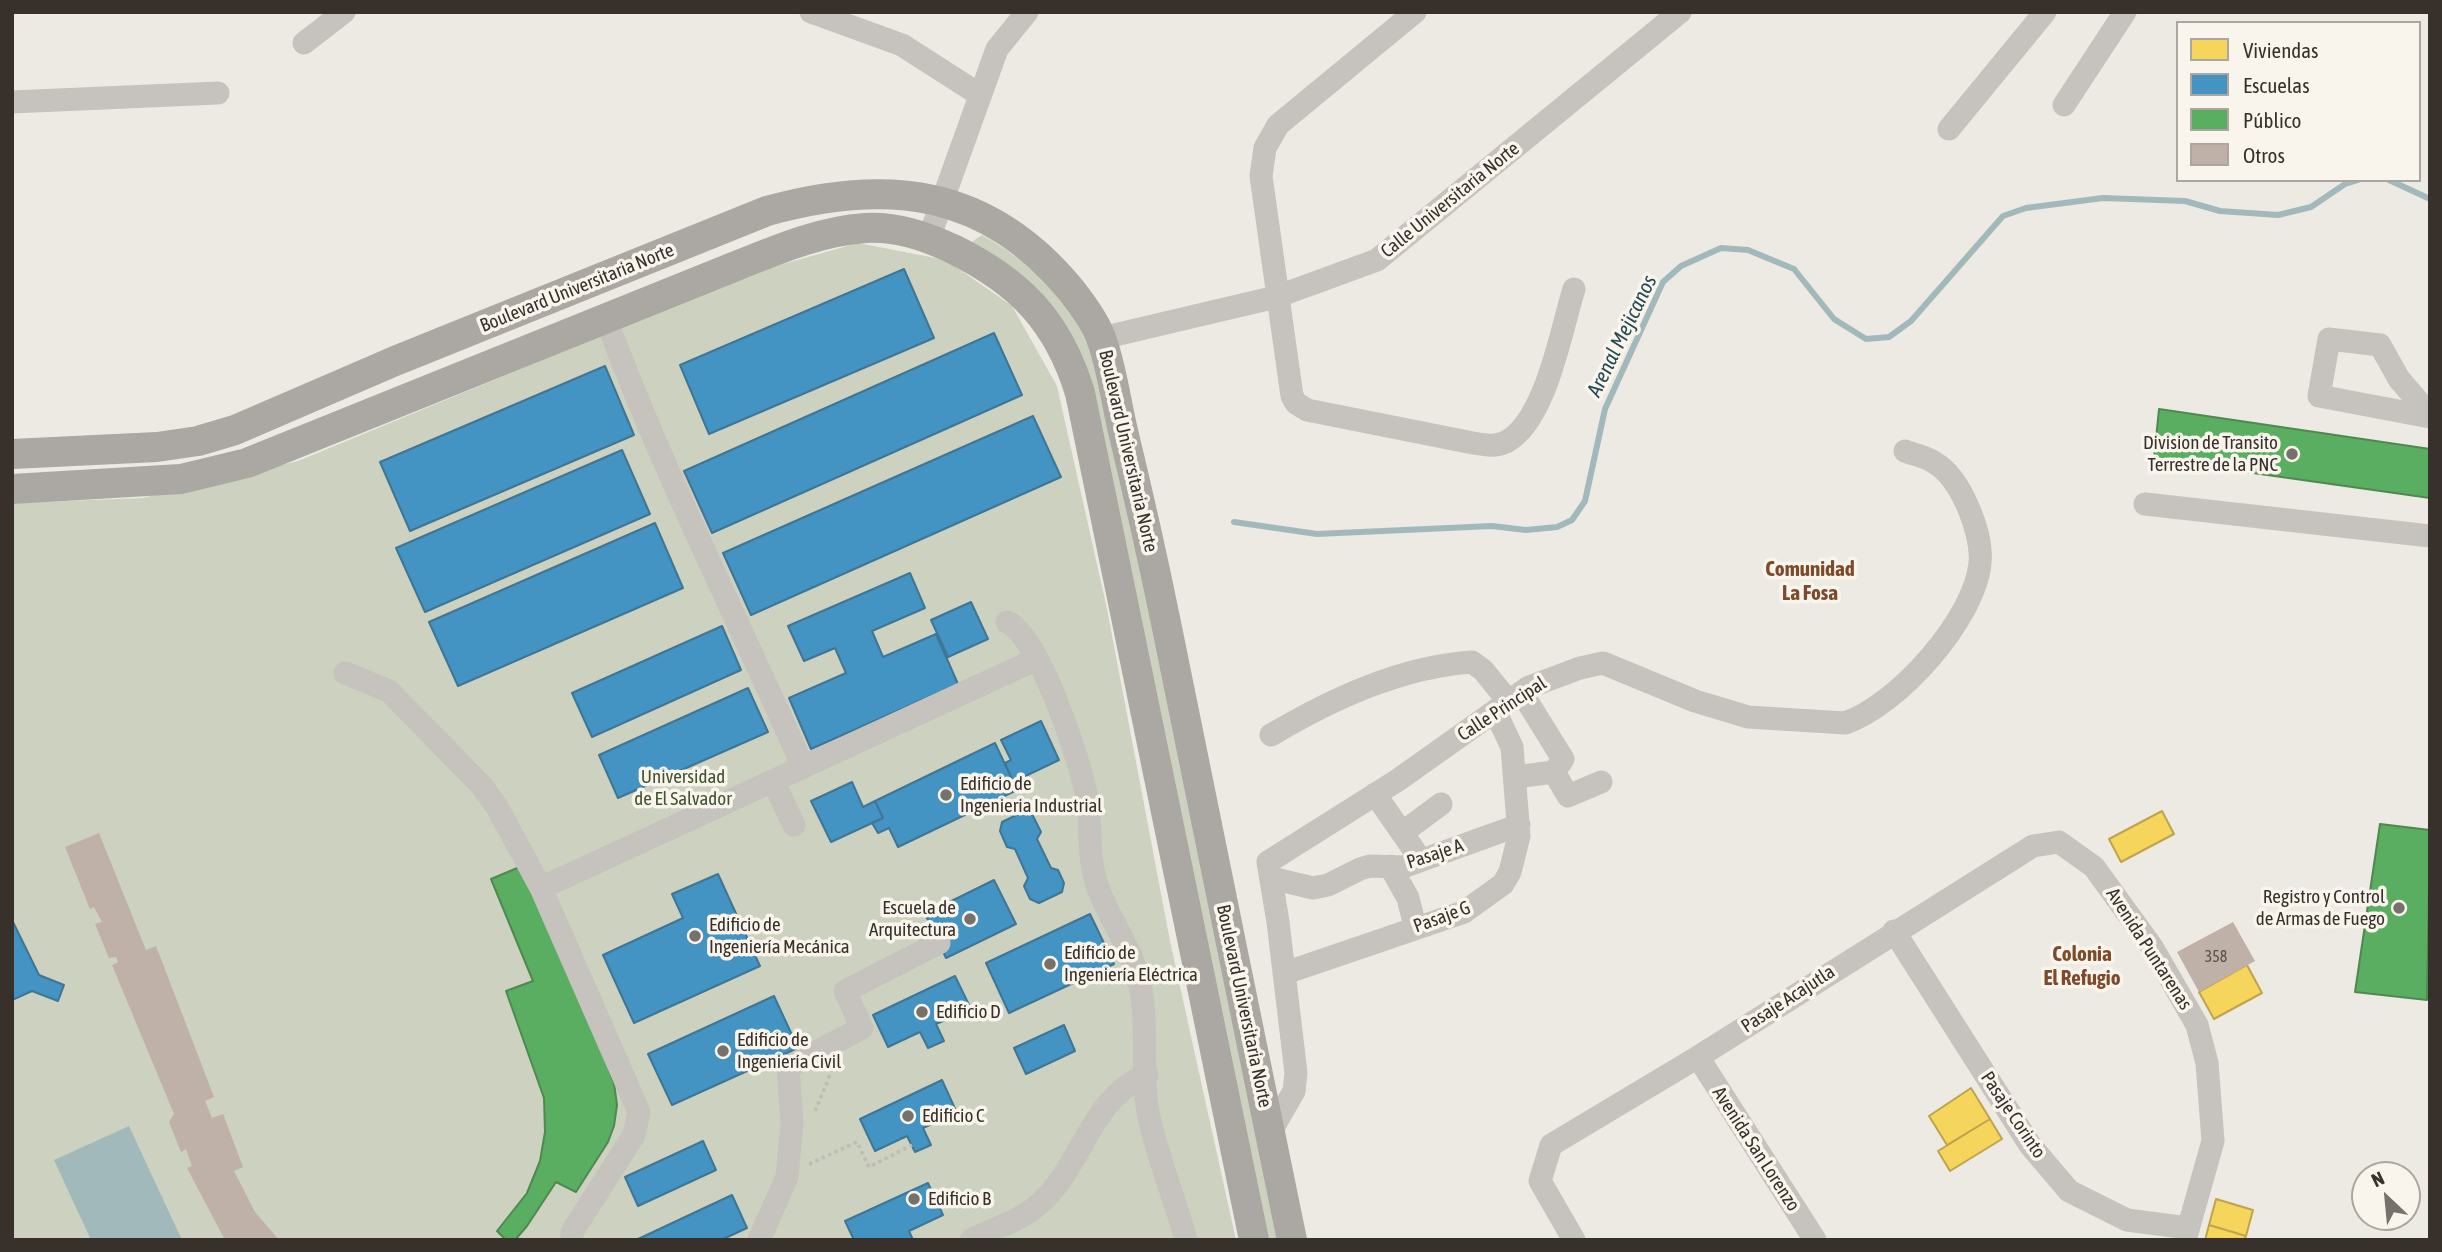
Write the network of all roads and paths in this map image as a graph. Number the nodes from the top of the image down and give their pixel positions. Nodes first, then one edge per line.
1 (345, 12) edge
2 (811, 12) edge
3 (1027, 12) edge
4 (1415, 12) edge
5 (1680, 12) edge
6 (2045, 12) edge
7 (2124, 12) edge
8 (304, 43) dead end
9 (218, 93) dead end
10 (980, 95) junction
11 (12, 102) edge
12 (2064, 105) dead end
13 (1949, 129) dead end
14 (940, 201) junction
15 (929, 238) junction
16 (1574, 289) dead end
17 (1276, 297) junction
18 (606, 319) junction
19 (1102, 338) junction
20 (2430, 416) edge
21 (1905, 452) dead end
22 (12, 454) edge
23 (12, 489) edge
24 (2146, 504) dead end
25 (2430, 536) edge
26 (1007, 622) dead end
27 (1037, 659) junction
28 (345, 673) dead end
29 (1508, 702) junction
30 (1271, 735) dead end
31 (803, 767) junction
32 (1553, 772) junction
33 (1515, 778) junction
34 (773, 780) junction
35 (1601, 782) dead end
36 (1375, 794) junction
37 (1441, 804) dead end
38 (794, 825) dead end
39 (1519, 825) junction
40 (1402, 833) junction
41 (2059, 842) joint
42 (1421, 860) junction
43 (1390, 866) junction
44 (1271, 878) junction
45 (541, 888) junction
46 (1415, 926) junction
47 (1895, 931) junction
48 (939, 943) dead end
49 (1285, 973) junction
50 (1698, 1057) junction
51 (1147, 1075) junction
52 (1270, 1133) junction
53 (912, 1145) dead end
54 (800, 1168) dead end
55 (2186, 1234) edge
56 (572, 1240) edge
57 (759, 1240) edge
58 (971, 1240) edge
59 (1186, 1240) edge
60 (1254, 1240) edge
61 (1292, 1240) edge
62 (1574, 1240) edge
63 (1815, 1240) edge

1 - 8 street
2 - 10 street
3 - 10 street
4 - 17 street
5 - 17 street, Calle Universitaria Norte
6 - 13 street
7 - 12 street
9 - 11 street
10 - 14 street
14 - 15 street
14 - 19 main road, Boulevard Universitaria Norte
14 - 22 main road, Boulevard Universitaria Norte
15 - 18 main road, Boulevard Universitaria Norte
15 - 60 main road, Boulevard Universitaria Norte
16 - 17 street
17 - 19 street, Calle Universitaria Norte
18 - 23 main road, Boulevard Universitaria Norte
18 - 31 street
19 - 52 main road, Boulevard Universitaria Norte
20 - 20 street
21 - 29 street, Calle Principal
24 - 25 street
26 - 27 street
27 - 31 street
27 - 51 street
28 - 45 street
29 - 30 street
29 - 32 street
29 - 33 street, Pasaje G
29 - 36 street, Calle Principal
31 - 34 street
32 - 33 street
32 - 35 street
33 - 39 street, Pasaje G
34 - 38 street
34 - 45 street
36 - 40 street
36 - 44 street, Calle Principal
37 - 40 street
39 - 42 street, Pasaje A
39 - 46 street, Pasaje G
40 - 42 street
41 - 47 street, Pasaje Acajutla
41 - 55 street, Avenida Puntarenas
42 - 43 street, Pasaje A
43 - 44 street, Pasaje A
43 - 46 street
44 - 49 street
45 - 56 street
46 - 49 street, Pasaje G
47 - 50 street, Pasaje Acajutla
47 - 55 street, Pasaje Corinto
48 - 57 street
49 - 52 street
50 - 62 street, Pasaje Acajutla
50 - 63 street, Avenida San Lorenzo
51 - 58 street
51 - 59 street
52 - 61 main road, Boulevard Universitaria Norte
53 - 54 path

